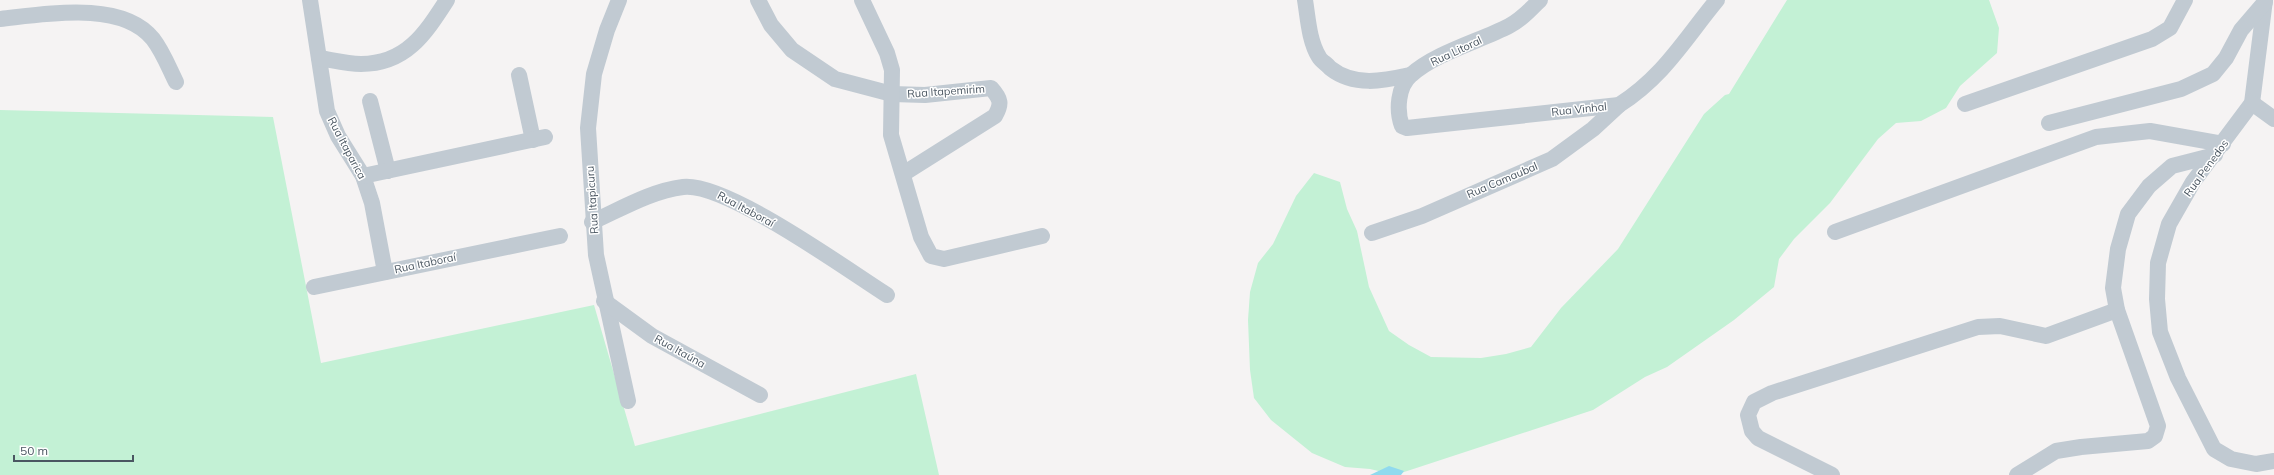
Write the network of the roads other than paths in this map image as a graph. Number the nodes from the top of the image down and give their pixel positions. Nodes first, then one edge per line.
1 (310, 0) edge
2 (447, 0) edge
3 (620, 0) edge
4 (758, 0) edge
5 (862, 0) edge
6 (1305, 0) edge
7 (1540, 0) edge
8 (1717, 0) edge
9 (2185, 0) edge
10 (2265, 1) edge
11 (0, 19) edge
12 (319, 58) junction
13 (519, 75) dead end
14 (1410, 75) junction
15 (176, 82) dead end
16 (892, 94) junction
17 (370, 101) dead end
18 (2252, 103) junction
19 (1964, 104) dead end
20 (1620, 105) junction
21 (1399, 119) joint
22 (2274, 119) edge
23 (2049, 123) dead end
24 (2219, 149) junction
25 (388, 171) junction
26 (902, 174) junction
27 (364, 176) junction
28 (592, 222) junction
29 (1835, 232) dead end
30 (1372, 234) dead end
31 (560, 236) dead end
32 (1042, 236) dead end
33 (384, 272) junction
34 (314, 288) dead end
35 (887, 295) dead end
36 (604, 301) junction
37 (2117, 310) junction
38 (760, 395) dead end
39 (628, 401) dead end
40 (2274, 461) edge
41 (1832, 475) edge
42 (2017, 475) edge

1 - 12 street, Rua Itaparica
2 - 12 street
3 - 28 street, Rua Itapicuru
4 - 16 street, Rua Itapemirim
5 - 16 street
6 - 14 street
7 - 14 street, Rua Litoral
8 - 20 street, Rua Vinhal
9 - 19 street
10 - 18 street, Rua Penedos
10 - 23 street
11 - 15 street
12 - 27 street, Rua Itaparica
13 - 25 street
14 - 21 street, Rua Litoral
16 - 26 street
16 - 26 street, Rua Itapemirim
17 - 25 street
18 - 22 street
18 - 24 street, Rua Penedos
20 - 21 street, Rua Vinhal
20 - 30 street, Rua Camaubal
24 - 29 street
24 - 37 street
24 - 40 street, Rua Penedos
25 - 27 street
26 - 32 street
27 - 33 street, Rua Itaparica
28 - 35 street, Rua Itaboraí
28 - 36 street, Rua Itapicuru
31 - 33 street, Rua Itaboraí
33 - 34 street, Rua Itaboraí
36 - 38 street, Rua Itaúna
36 - 39 street, Rua Itapicuru
37 - 41 street
37 - 42 street

